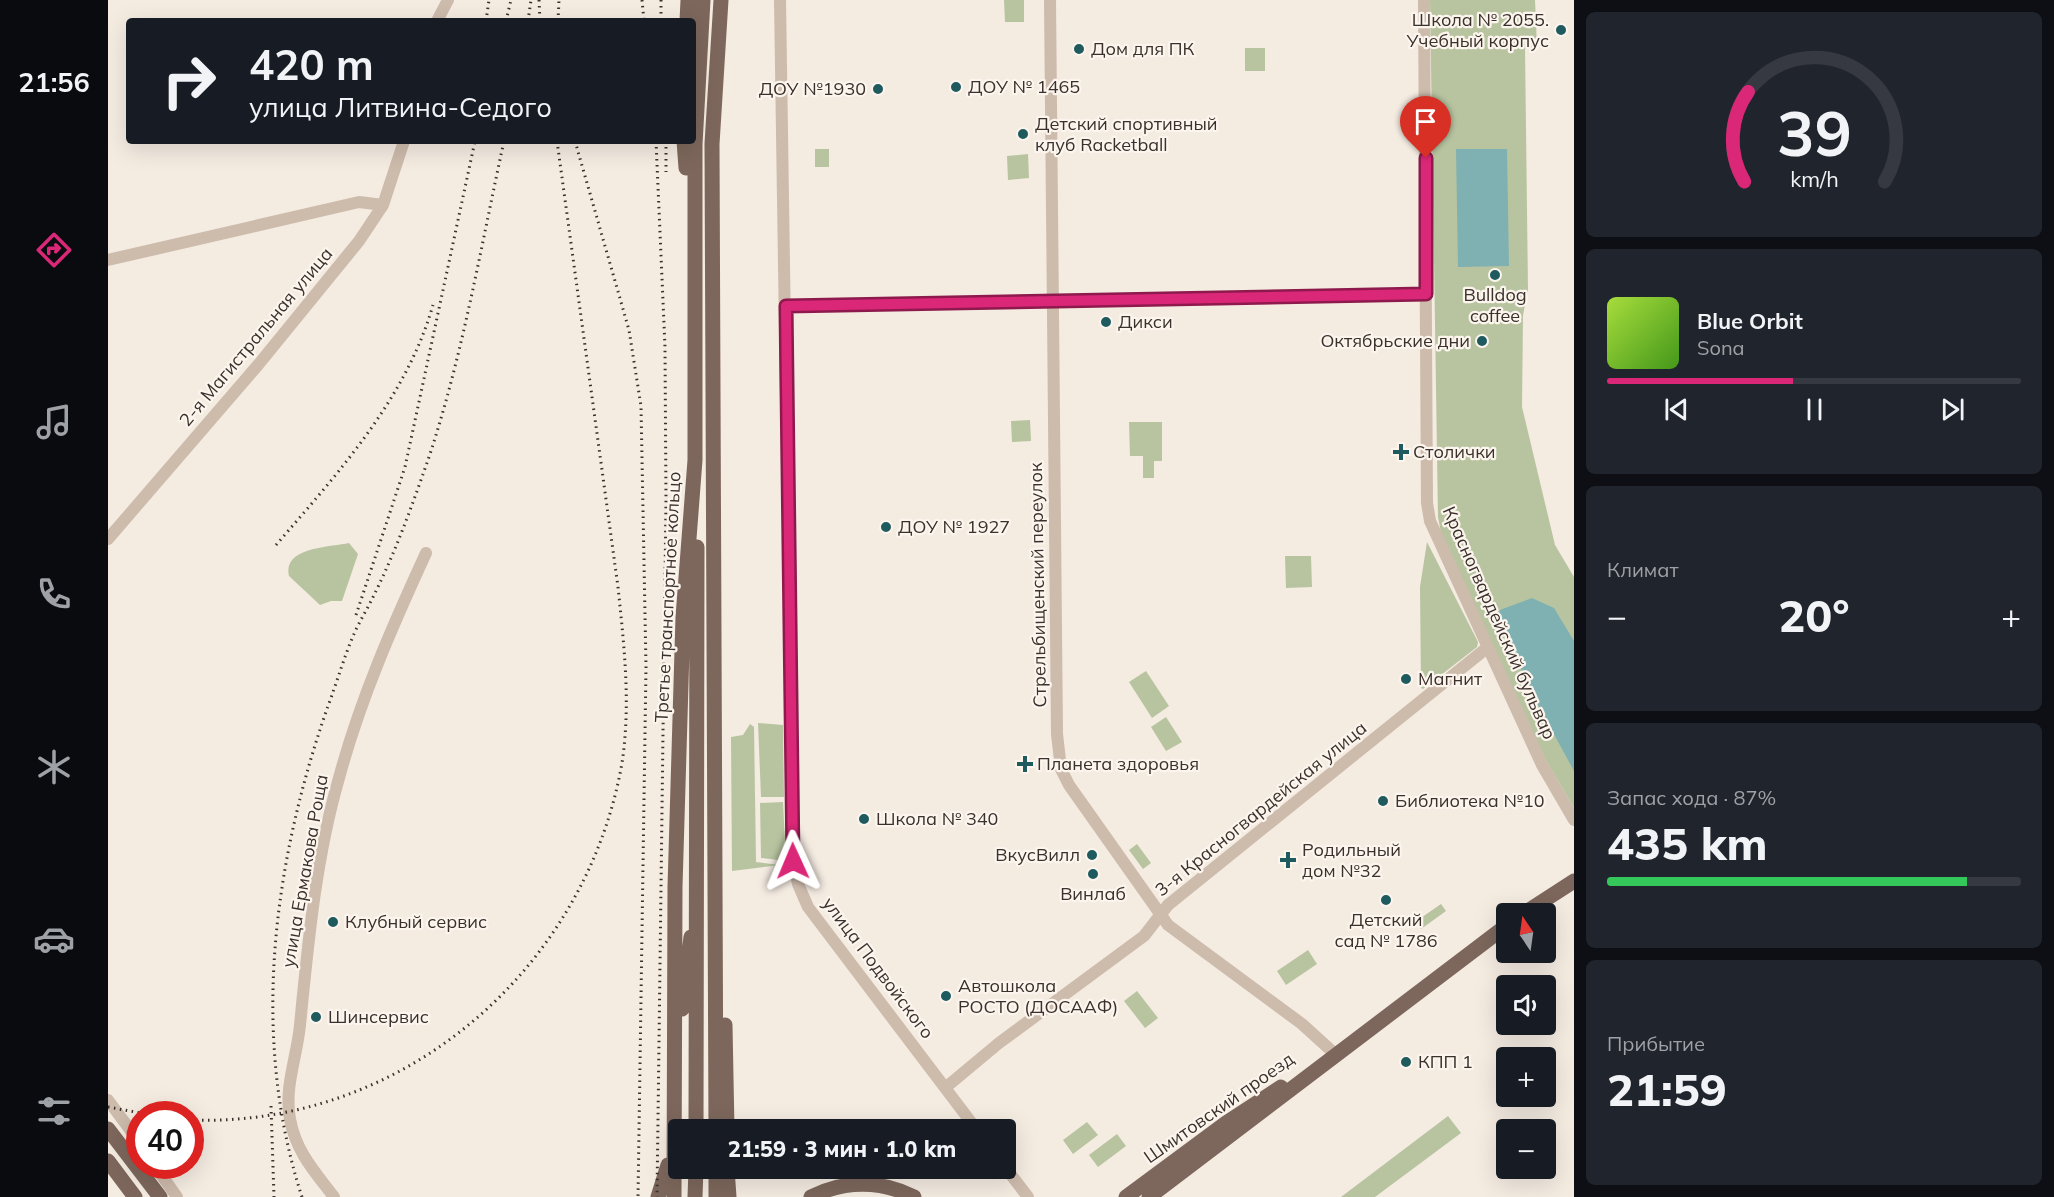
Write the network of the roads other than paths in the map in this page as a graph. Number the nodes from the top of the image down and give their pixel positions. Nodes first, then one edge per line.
1 (448, 0) edge
2 (688, 0) edge
3 (703, 0) edge
4 (721, 0) edge
5 (780, 0) edge
6 (1050, 0) edge
7 (1424, 0) edge
8 (439, 18) edge
9 (687, 18) edge
10 (403, 144) edge
11 (684, 144) edge
12 (383, 205) junction
13 (108, 260) edge
14 (694, 281) junction
15 (1426, 294) junction
16 (1053, 300) junction
17 (786, 306) junction
18 (695, 460) junction
19 (108, 539) edge
20 (426, 553) dead end
21 (1488, 647) junction
22 (1574, 820) edge
23 (1574, 881) edge
24 (698, 893) junction
25 (1539, 903) edge
26 (1161, 915) junction
27 (1496, 933) edge
28 (715, 938) junction
29 (698, 999) junction
30 (1335, 1053) junction
31 (945, 1088) junction
32 (108, 1100) edge
33 (674, 1100) junction
34 (678, 1119) edge
35 (690, 1119) edge
36 (696, 1119) edge
37 (716, 1119) edge
38 (727, 1119) edge
39 (969, 1119) edge
40 (126, 1124) edge
41 (108, 1129) edge
42 (108, 1161) edge
43 (164, 1179) edge
44 (677, 1179) edge
45 (690, 1179) edge
46 (696, 1179) edge
47 (721, 1179) edge
48 (726, 1179) edge
49 (1014, 1179) edge
50 (135, 1197) edge
51 (160, 1197) edge
52 (177, 1197) edge
53 (334, 1197) edge
54 (658, 1197) edge
55 (676, 1197) edge
56 (689, 1197) edge
57 (695, 1197) edge
58 (716, 1197) edge
59 (731, 1197) edge
60 (811, 1197) edge
61 (914, 1197) edge
62 (1028, 1197) edge
63 (1126, 1197) edge
64 (1149, 1197) edge

1 - 8 street
2 - 9 main road
3 - 14 main road, Третье транспортное кольцо
4 - 28 main road
5 - 17 street, улица Подвойского
6 - 16 street, Стрельбищенский переулок
7 - 15 street, Красногвардейский бульвар
10 - 12 street, 2-я Магистральная улица
11 - 14 main road
12 - 13 street
12 - 19 street, 2-я Магистральная улица
14 - 18 main road, Третье транспортное кольцо
15 - 16 street
15 - 21 street, Красногвардейский бульвар
16 - 17 street
16 - 26 street, Стрельбищенский переулок
17 - 31 street, улица Подвойского
18 - 24 main road, Третье транспортное кольцо
18 - 33 main road, Третье транспортное кольцо
20 - 53 street, улица Ермакова Роща
21 - 22 street, Красногвардейский бульвар
21 - 26 street, 3-я Красногвардейская улица
23 - 25 main road
24 - 29 main road
24 - 34 main road
26 - 30 street, Стрельбищенский переулок
26 - 31 street, 3-я Красногвардейская улица
27 - 30 main road, Шмитовский проезд
28 - 37 main road
28 - 38 main road
29 - 35 main road
29 - 36 main road
30 - 63 main road, Шмитовский проезд
30 - 64 main road, Шмитовский проезд
31 - 39 street, улица Подвойского
32 - 40 street
33 - 54 main road
33 - 55 main road, Третье транспортное кольцо
41 - 51 main road
42 - 50 main road
43 - 52 street
44 - 55 main road
45 - 56 main road
46 - 57 main road
47 - 58 main road
48 - 59 main road
49 - 62 street
60 - 61 main road

